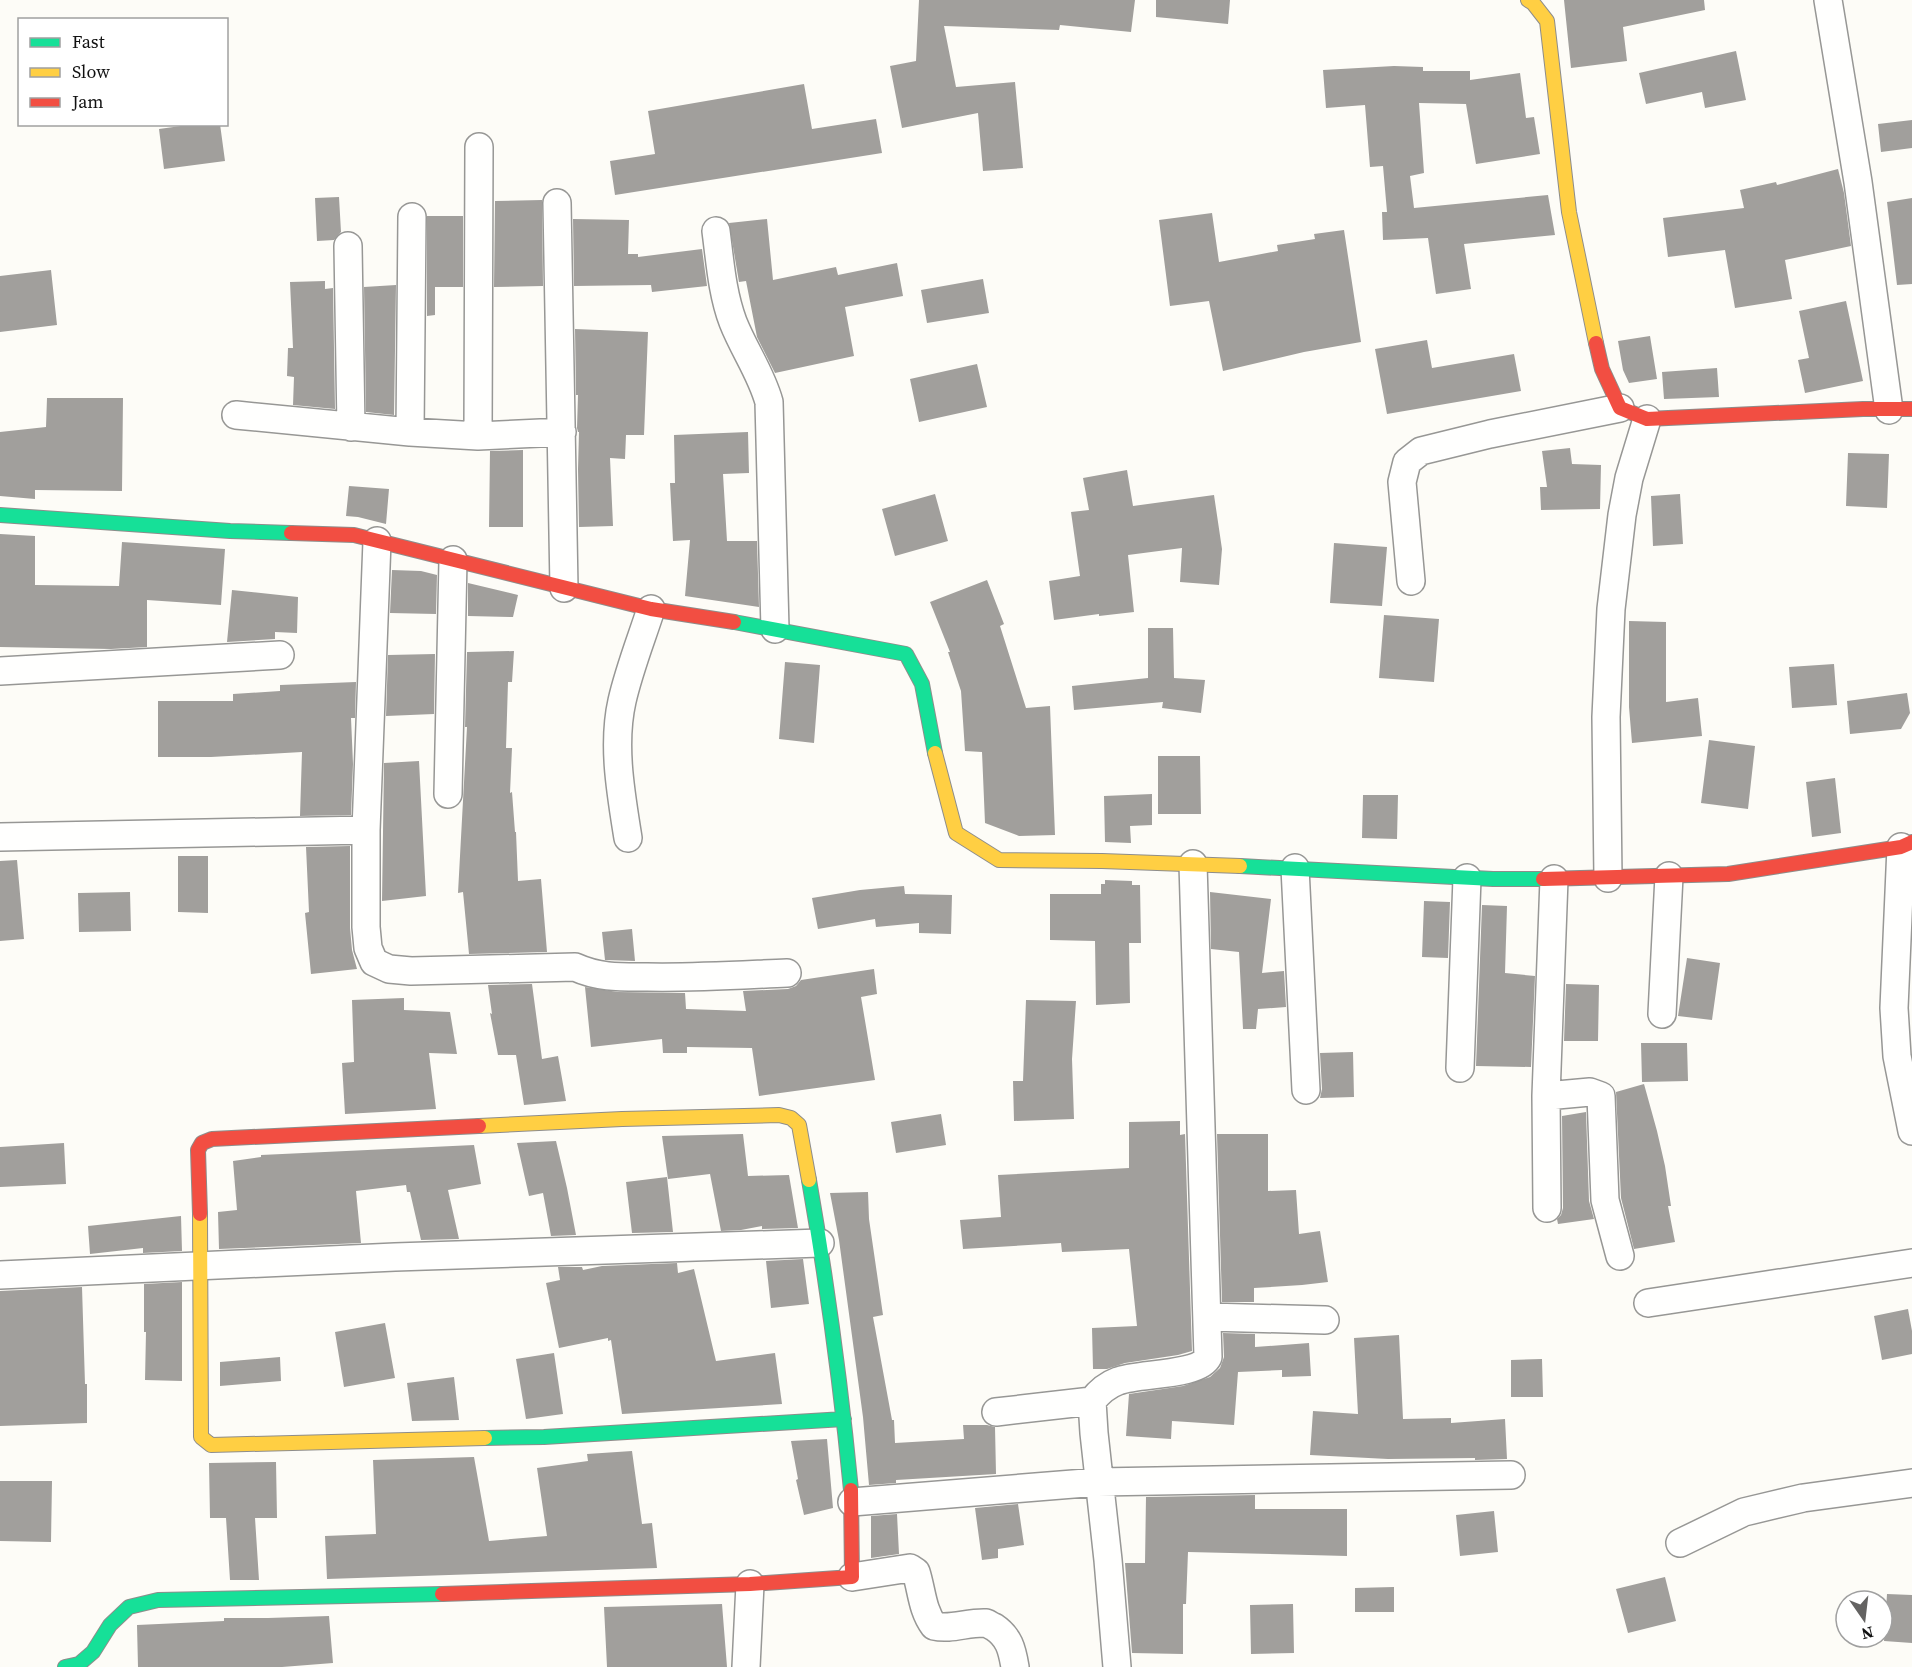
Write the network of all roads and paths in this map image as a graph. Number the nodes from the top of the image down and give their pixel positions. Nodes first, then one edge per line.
1 (1528, 0) edge
2 (1828, 0) edge
3 (479, 147) dead end
4 (557, 203) dead end
5 (412, 217) dead end
6 (716, 231) dead end
7 (348, 246) dead end
8 (1620, 408) junction
9 (1901, 410) edge
10 (236, 415) dead end
11 (1647, 419) junction
12 (351, 427) junction
13 (410, 432) junction
14 (562, 432) junction
15 (478, 436) junction
16 (0, 515) edge
17 (377, 541) junction
18 (453, 560) junction
19 (1411, 581) dead end
20 (564, 588) junction
21 (651, 609) junction
22 (775, 629) junction
23 (280, 655) dead end
24 (0, 670) edge
25 (448, 794) dead end
26 (366, 830) junction
27 (0, 837) edge
28 (628, 838) dead end
29 (1906, 844) edge
30 (1193, 864) junction
31 (1295, 868) junction
32 (1669, 876) junction
33 (1467, 878) junction
34 (1608, 878) junction
35 (1554, 879) junction
36 (787, 973) dead end
37 (1662, 1014) dead end
38 (1905, 1055) edge
39 (1460, 1068) dead end
40 (1306, 1090) dead end
41 (1546, 1096) junction
42 (1912, 1131) edge
43 (1547, 1208) dead end
44 (820, 1243) junction
45 (1620, 1256) dead end
46 (1912, 1263) edge
47 (201, 1266) junction
48 (0, 1275) edge
49 (1648, 1303) dead end
50 (1208, 1317) junction
51 (1325, 1320) dead end
52 (1092, 1401) junction
53 (996, 1412) dead end
54 (844, 1419) junction
55 (1512, 1475) dead end
56 (1098, 1482) junction
57 (1912, 1483) edge
58 (852, 1502) junction
59 (1680, 1543) dead end
60 (852, 1577) junction
61 (750, 1584) junction
62 (75, 1666) edge
63 (746, 1667) edge
64 (1015, 1667) edge
65 (1117, 1667) edge

1 - 8 street
2 - 9 street
3 - 15 street
4 - 14 street
5 - 13 street
6 - 22 street
7 - 12 street
8 - 11 street
8 - 19 street
9 - 11 street
10 - 12 street
11 - 34 street
12 - 13 street
13 - 15 street
14 - 15 street
14 - 20 street
16 - 17 street
17 - 18 street
17 - 26 street
18 - 20 street
18 - 25 street
20 - 21 street
21 - 22 street
21 - 28 street
22 - 30 street
23 - 24 street
26 - 27 street
26 - 36 street
29 - 32 street
29 - 38 street
30 - 31 street
30 - 50 street
31 - 33 street
31 - 40 street
32 - 34 street
32 - 37 street
33 - 35 street
33 - 39 street
34 - 35 street
35 - 41 street
38 - 42 street
41 - 43 street
41 - 45 street
44 - 47 street
44 - 47 street
44 - 54 street
46 - 49 street
47 - 48 street
47 - 54 street
50 - 51 street
50 - 52 street
52 - 53 street
52 - 56 street
54 - 58 street
55 - 56 street
56 - 58 street
56 - 65 street
57 - 59 street
58 - 60 street
60 - 61 street
60 - 64 street
61 - 62 street
61 - 63 street

